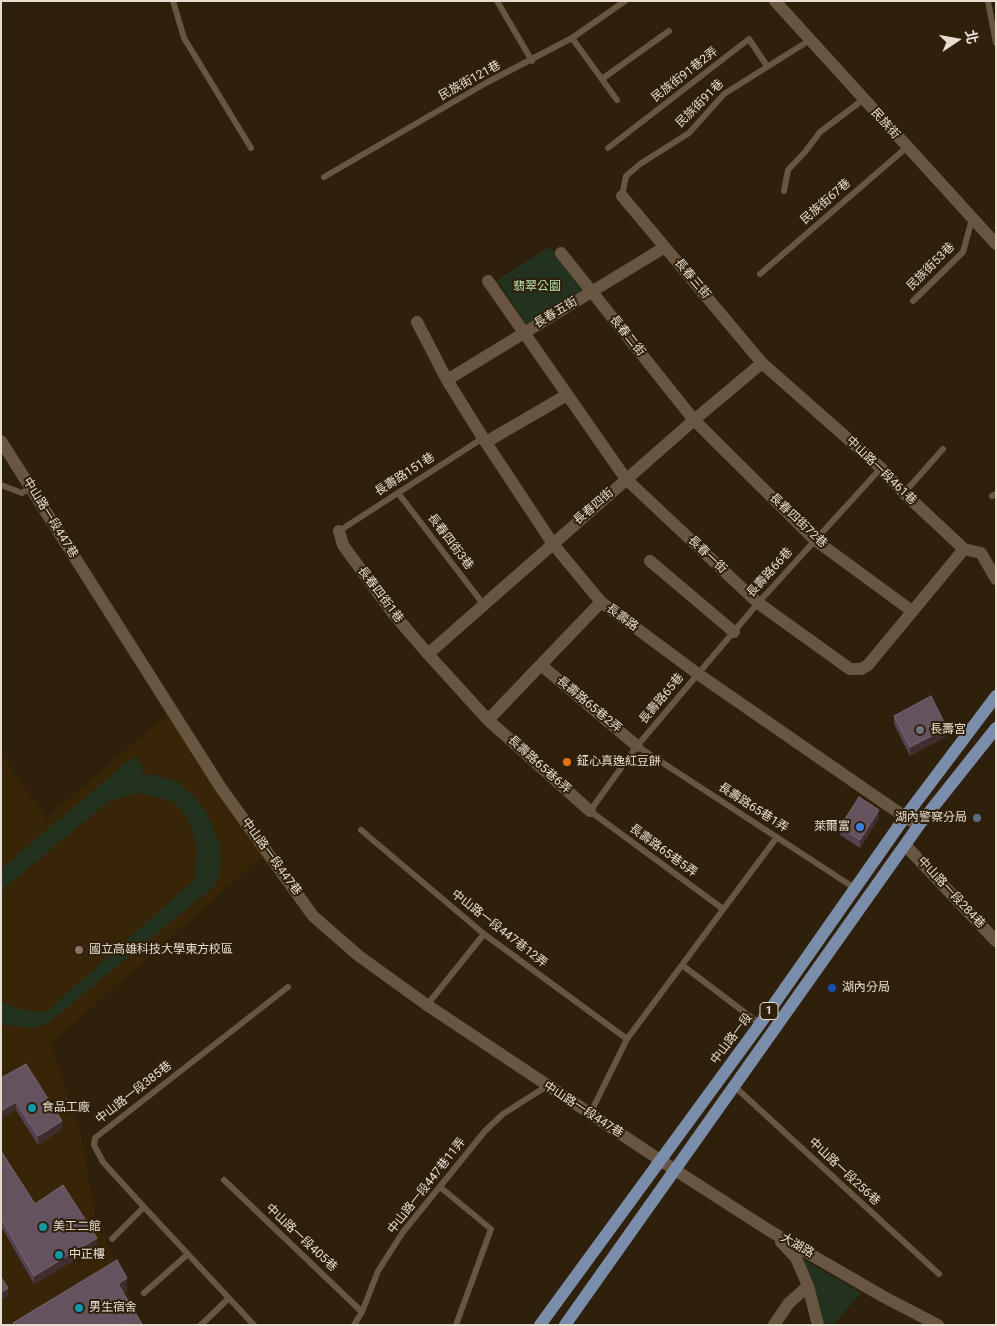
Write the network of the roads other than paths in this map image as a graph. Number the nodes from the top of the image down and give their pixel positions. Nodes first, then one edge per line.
1 (173, 1) edge
2 (497, 1) edge
3 (626, 1) edge
4 (776, 1) edge
5 (988, 1) edge
6 (669, 31) dead end
7 (572, 38) junction
8 (810, 40) junction
9 (996, 42) edge
10 (532, 61) junction
11 (767, 66) junction
12 (602, 79) junction
13 (617, 100) dead end
14 (864, 100) junction
15 (252, 148) dead end
16 (608, 148) dead end
17 (906, 148) junction
18 (324, 178) dead end
19 (784, 191) dead end
20 (622, 196) joint
21 (972, 219) junction
22 (996, 244) edge
23 (665, 247) junction
24 (561, 253) dead end
25 (760, 274) dead end
26 (488, 281) dead end
27 (592, 292) junction
28 (913, 301) dead end
29 (417, 322) dead end
30 (524, 333) junction
31 (762, 363) junction
32 (447, 380) junction
33 (567, 395) junction
34 (694, 420) junction
35 (484, 440) junction
36 (1, 441) edge
37 (943, 449) dead end
38 (880, 468) junction
39 (626, 479) junction
40 (1, 485) edge
41 (31, 487) junction
42 (398, 493) junction
43 (904, 493) junction
44 (339, 531) joint
45 (815, 540) junction
46 (552, 544) junction
47 (964, 549) junction
48 (650, 561) dead end
49 (996, 579) edge
50 (601, 602) junction
51 (758, 603) junction
52 (484, 605) junction
53 (912, 610) junction
54 (734, 632) junction
55 (428, 654) junction
56 (541, 665) junction
57 (698, 674) junction
58 (996, 696) edge
59 (488, 720) junction
60 (996, 728) edge
61 (637, 746) junction
62 (590, 811) junction
63 (905, 817) junction
64 (919, 825) junction
65 (361, 830) dead end
66 (777, 836) junction
67 (905, 845) junction
68 (856, 889) junction
69 (723, 909) junction
70 (484, 934) junction
71 (996, 941) edge
72 (682, 966) junction
73 (288, 987) dead end
74 (427, 1005) junction
75 (760, 1024) junction
76 (628, 1039) junction
77 (547, 1086) junction
78 (734, 1086) junction
79 (590, 1114) junction
80 (660, 1159) junction
81 (675, 1170) junction
82 (224, 1180) dead end
83 (440, 1187) junction
84 (144, 1207) junction
85 (770, 1231) junction
86 (112, 1239) dead end
87 (188, 1254) junction
88 (939, 1274) dead end
89 (808, 1286) junction
90 (144, 1293) dead end
91 (229, 1298) junction
92 (362, 1312) junction
93 (201, 1325) edge
94 (254, 1325) edge
95 (354, 1325) edge
96 (456, 1325) edge
97 (540, 1325) edge
98 (565, 1325) edge
99 (774, 1325) edge
100 (818, 1325) edge
101 (938, 1325) edge

1 - 15 lane
2 - 10 lane
3 - 7 lane, 民族街121巷
4 - 8 street, 民族街
5 - 9 lane
6 - 12 lane
7 - 10 lane, 民族街121巷
7 - 12 lane
8 - 11 lane, 民族街91巷
8 - 14 street, 民族街
10 - 18 lane, 民族街121巷
11 - 16 lane, 民族街91巷2弄
11 - 20 lane, 民族街91巷
12 - 13 lane
14 - 17 street, 民族街
14 - 19 lane
17 - 21 street, 民族街
17 - 25 lane, 民族街67巷
20 - 23 street, 長春三街
21 - 22 street, 民族街
21 - 28 lane, 民族街53巷
23 - 27 street, 長春五街
23 - 31 street, 長春三街
24 - 27 street, 長春二街
26 - 30 street, 長春一街
27 - 30 street, 長春五街
27 - 34 street, 長春二街
29 - 32 street, 長壽路
30 - 32 street, 長春五街
30 - 33 street, 長春一街
31 - 34 street, 長春四街
31 - 38 street, 中山路一段461巷
32 - 35 street, 長壽路
33 - 35 street
33 - 39 street, 長春一街
34 - 39 street, 長春四街
34 - 45 street, 長春四街72巷
35 - 42 lane, 長壽路151巷
35 - 46 street, 長壽路
36 - 41 street, 中山路一段447巷
37 - 43 lane
38 - 43 street, 中山路一段461巷
38 - 45 lane, 長壽路66巷
39 - 46 street, 長春四街
39 - 51 street, 長春一街
40 - 41 lane
41 - 74 street, 中山路一段447巷
42 - 44 lane, 長壽路151巷
42 - 52 lane, 長春四街3巷
43 - 47 street, 中山路一段461巷
44 - 55 street, 長春四街1巷
45 - 51 lane, 長壽路66巷
45 - 53 street, 長春四街72巷
46 - 50 street, 長壽路
46 - 52 street, 長春四街
47 - 49 street, 中山路一段461巷
47 - 53 street, 長春一街
48 - 54 street
50 - 56 street
50 - 57 street, 長壽路
51 - 53 street, 長春一街
51 - 54 lane, 長壽路66巷
52 - 55 street, 長春四街
54 - 57 lane, 長壽路66巷
55 - 59 street, 長春四街1巷
56 - 59 street
56 - 61 street, 長壽路65巷2弄
57 - 61 lane, 長壽路65巷
57 - 63 street, 長壽路
58 - 63 main road, 中山路一段 / 1
59 - 62 street, 長壽路65巷6弄
60 - 64 main road, 1
61 - 62 lane, 長壽路65巷
61 - 66 lane, 長壽路65巷1弄
62 - 69 lane, 長壽路65巷5弄
63 - 64 street, 長壽路
63 - 68 main road, 中山路一段 / 1
64 - 67 main road, 1
65 - 70 lane, 中山路一段447巷12弄
66 - 68 lane, 長壽路65巷1弄
66 - 69 lane
67 - 71 street, 中山路一段284巷
67 - 78 main road, 1
68 - 75 main road, 中山路一段 / 1
69 - 72 lane
70 - 74 lane
70 - 76 lane, 中山路一段447巷12弄
72 - 75 lane
72 - 76 lane
73 - 84 lane, 中山路一段385巷
74 - 77 street, 中山路一段447巷
75 - 80 main road, 中山路一段 / 1
76 - 79 lane
77 - 79 street, 中山路一段447巷
77 - 83 lane, 中山路一段447巷11弄
78 - 81 main road, 1
78 - 88 lane, 中山路一段256巷
79 - 80 street, 中山路一段447巷
80 - 81 street, 大湖路
80 - 97 main road, 中山路一段 / 1
81 - 85 street, 大湖路
81 - 98 main road, 1
82 - 92 lane, 中山路一段405巷
83 - 92 lane, 中山路一段447巷11弄
83 - 96 lane
84 - 86 lane
84 - 87 lane, 中山路一段385巷
85 - 89 street
85 - 101 street, 大湖路
87 - 90 lane
87 - 91 lane, 中山路一段385巷
89 - 99 street
89 - 100 street
91 - 93 lane
91 - 94 lane, 中山路一段385巷
92 - 95 lane, 中山路一段447巷11弄

